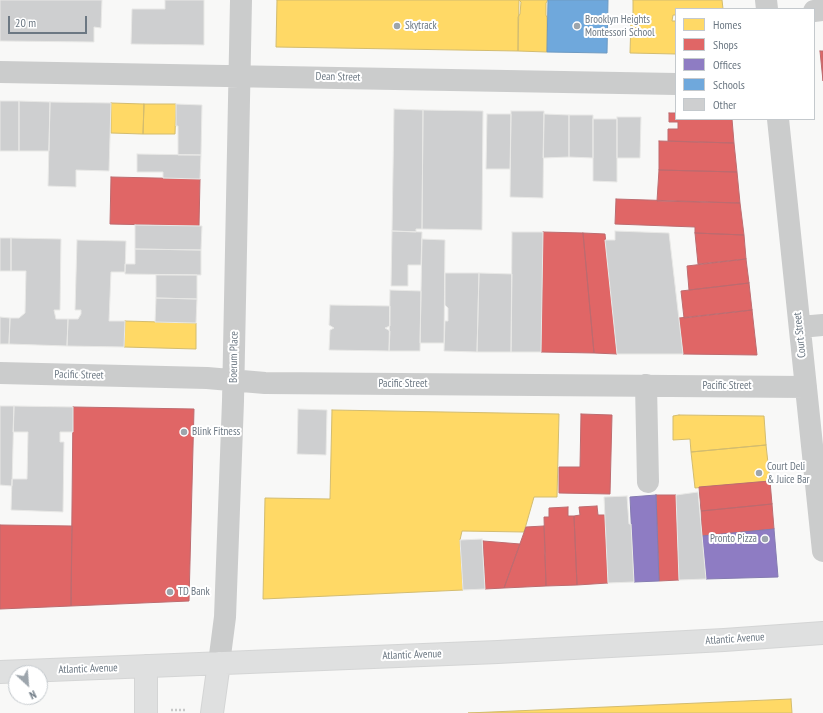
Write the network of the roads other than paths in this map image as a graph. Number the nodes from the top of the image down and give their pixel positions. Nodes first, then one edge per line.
1 (241, 0) edge
2 (0, 72) edge
3 (240, 75) junction
4 (675, 84) edge
5 (778, 120) edge
6 (823, 325) edge
7 (800, 327) junction
8 (0, 373) edge
9 (233, 380) junction
10 (646, 385) junction
11 (806, 387) junction
12 (648, 482) dead end
13 (823, 551) edge
14 (823, 633) edge
15 (219, 663) junction
16 (146, 666) junction
17 (0, 672) edge
18 (146, 713) edge
19 (212, 713) edge

1 - 3 street, Boerum Place
2 - 3 street, Dean Street
3 - 4 street, Dean Street
3 - 9 street, Boerum Place
5 - 7 street, Court Street
6 - 7 street
7 - 11 street, Court Street
8 - 9 street, Pacific Street
9 - 10 street, Pacific Street
9 - 15 street, Boerum Place
10 - 11 street, Pacific Street
10 - 12 street
11 - 13 street, Court Street
14 - 15 main road, Atlantic Avenue
15 - 16 main road, Atlantic Avenue
15 - 19 main road, Boerum Place
16 - 17 main road, Atlantic Avenue
16 - 18 main road

